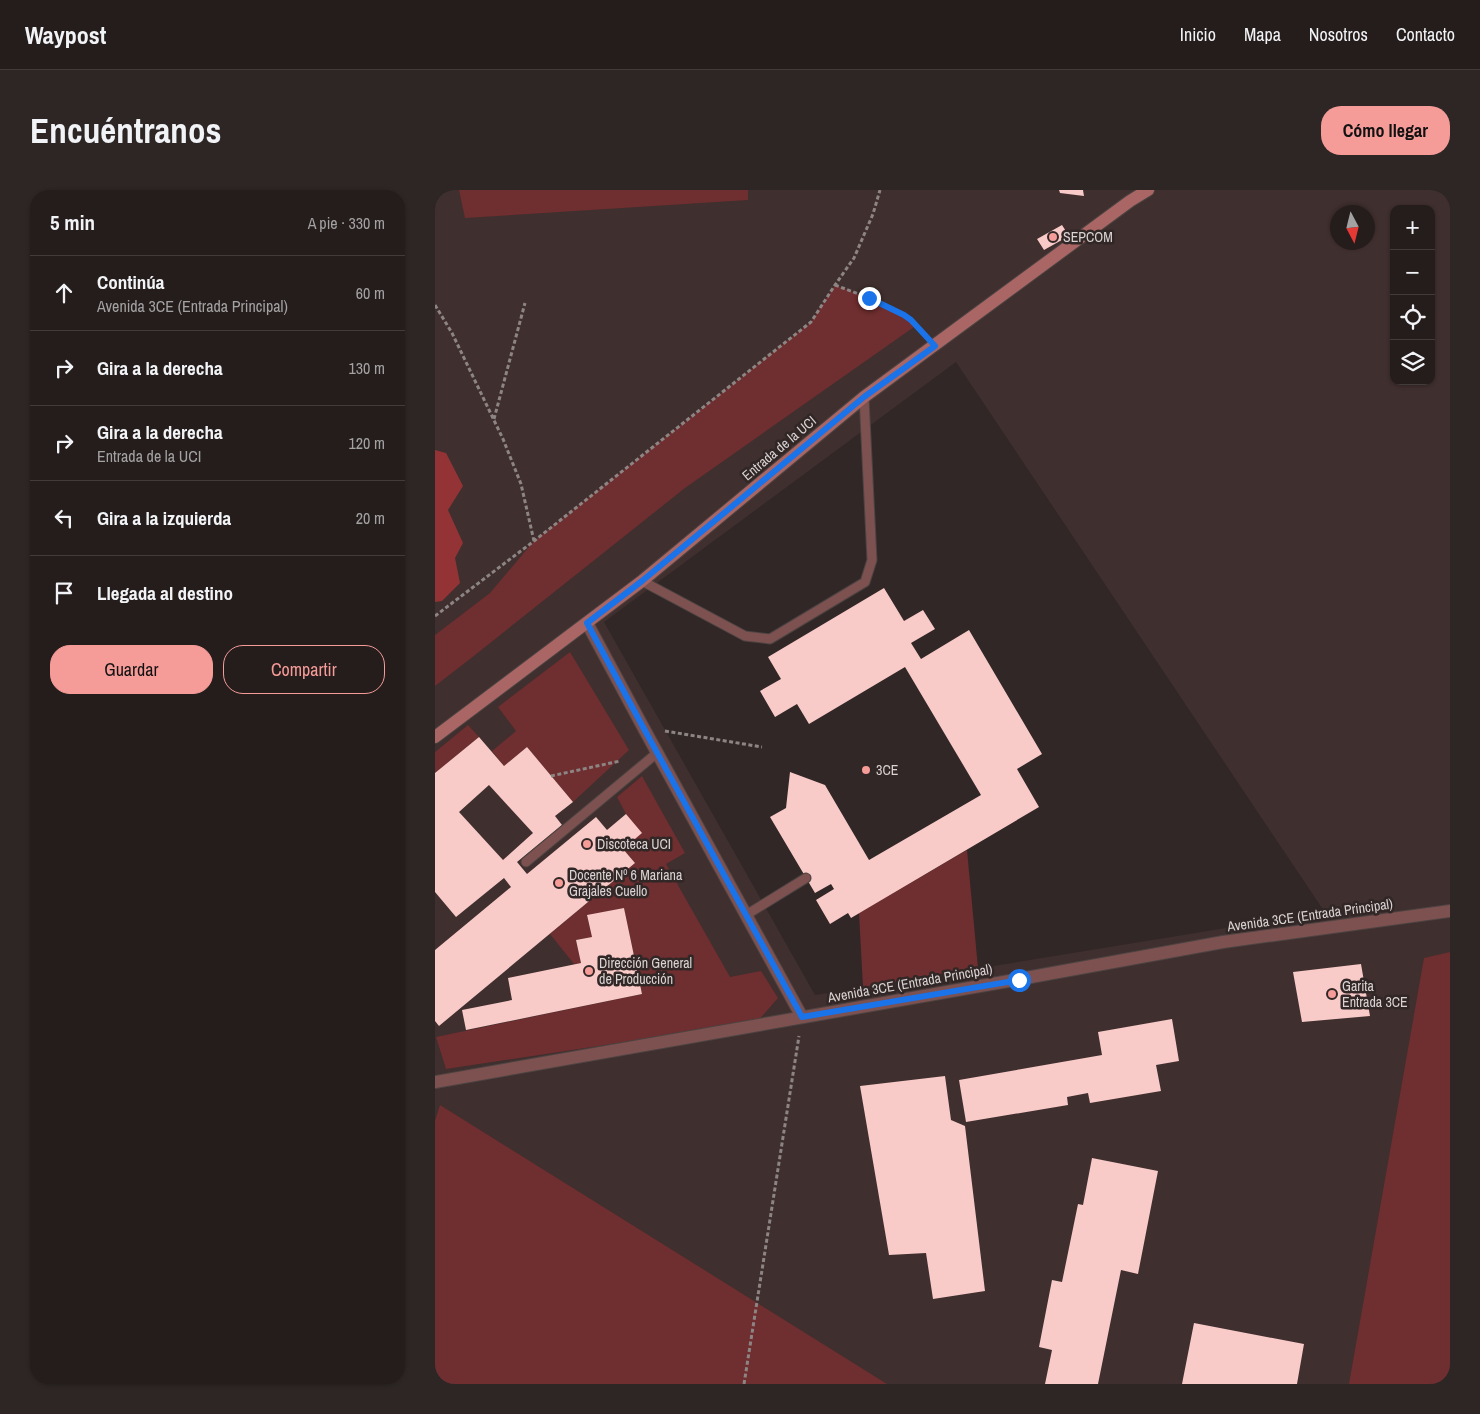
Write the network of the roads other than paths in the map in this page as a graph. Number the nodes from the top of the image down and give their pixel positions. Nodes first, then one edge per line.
1 (1148, 190) edge
2 (864, 397) junction
3 (642, 581) junction
4 (587, 623) junction
5 (435, 737) edge
6 (657, 753) junction
7 (526, 862) dead end
8 (806, 878) dead end
9 (1450, 911) edge
10 (746, 915) junction
11 (802, 1017) junction
12 (435, 1082) edge

1 - 2 street, Entrada de la UCI
2 - 3 street, Entrada de la UCI
2 - 3 lane
3 - 4 street, Entrada de la UCI
4 - 5 street, Entrada de la UCI
4 - 6 street
6 - 7 lane
6 - 10 street
8 - 10 lane
9 - 11 street, Avenida 3CE (Entrada Principal)
10 - 11 street
11 - 12 street, Avenida 3CE (Entrada Principal)

